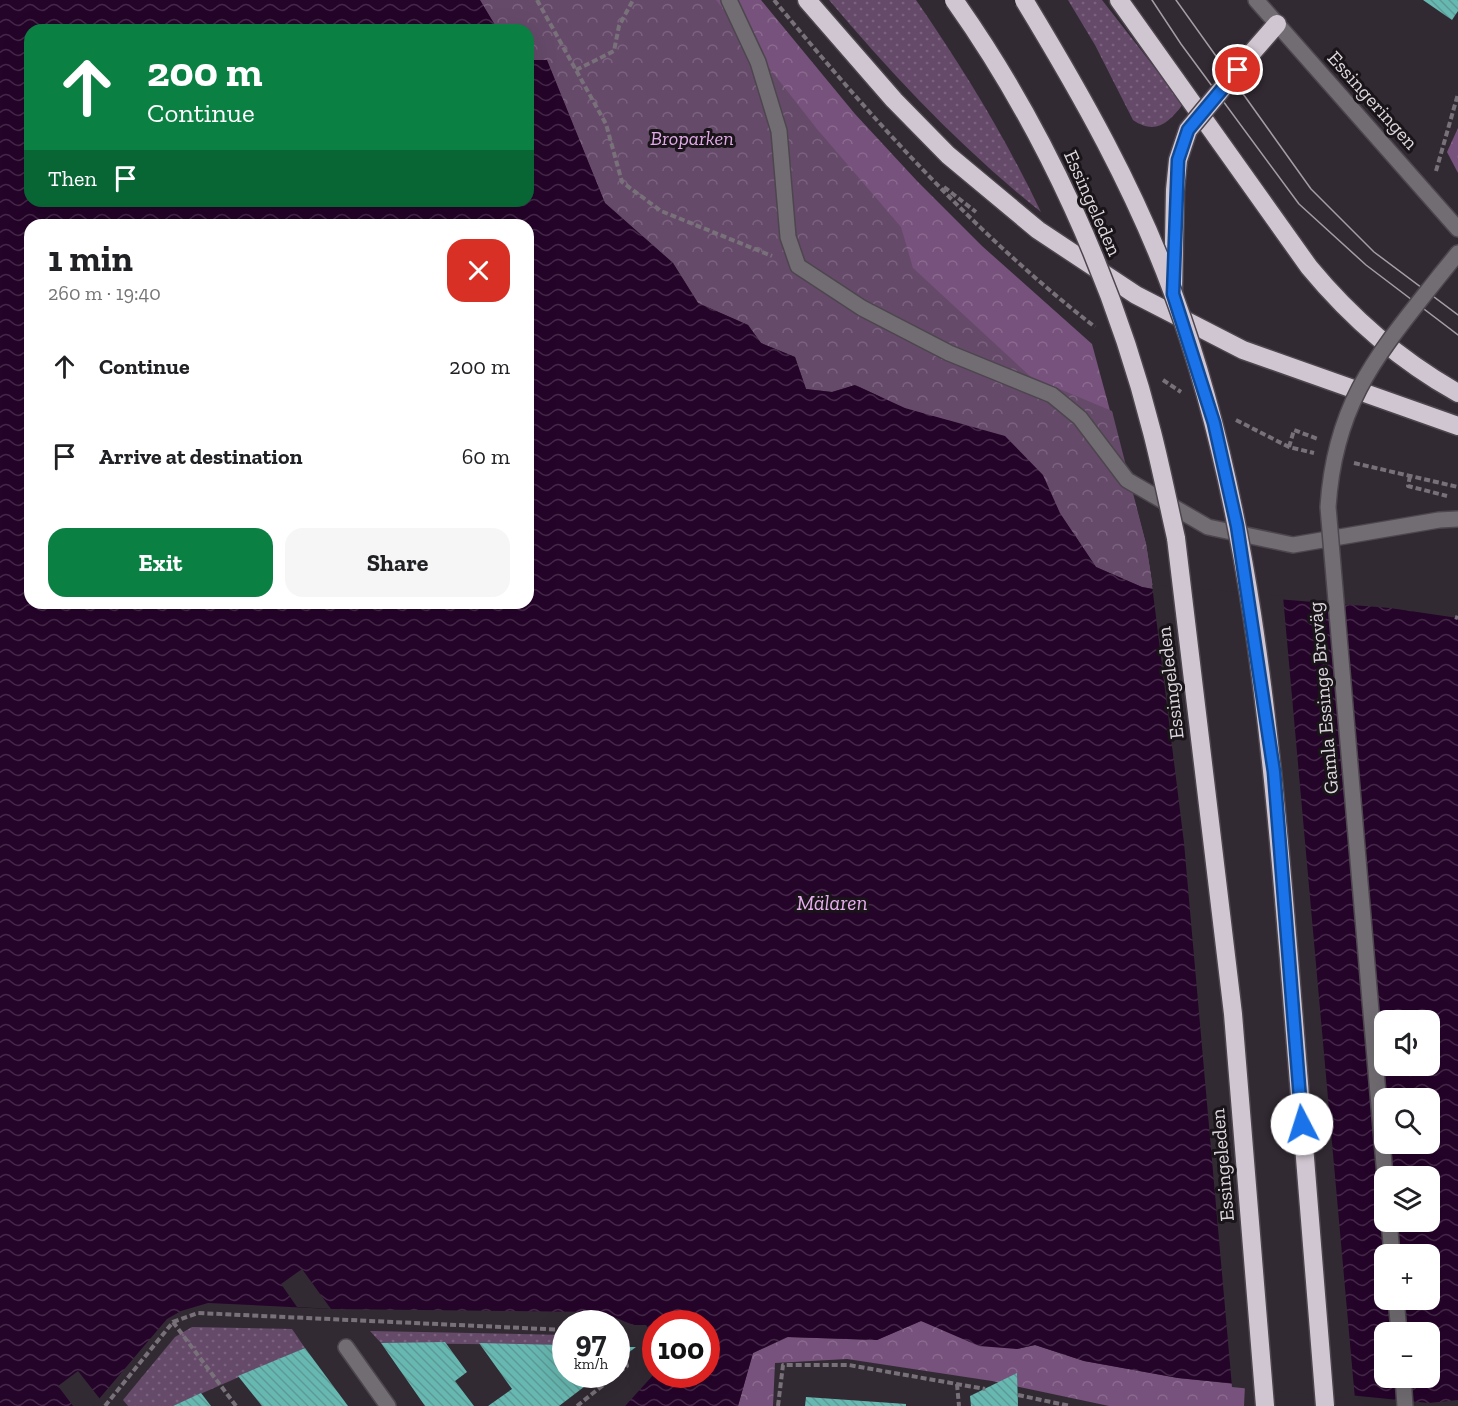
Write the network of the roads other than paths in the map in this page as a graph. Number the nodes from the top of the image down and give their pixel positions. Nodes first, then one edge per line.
1 (729, 0) edge
2 (807, 0) edge
3 (954, 0) edge
4 (1024, 0) edge
5 (1119, 0) edge
6 (1256, 0) edge
7 (1276, 24) junction
8 (1458, 229) edge
9 (1458, 253) edge
10 (1173, 294) junction
11 (1458, 393) edge
12 (1458, 426) edge
13 (1458, 519) edge
14 (1384, 1166) edge
15 (346, 1347) dead end
16 (1404, 1388) edge
17 (388, 1406) edge
18 (1265, 1406) edge
19 (1325, 1406) edge
20 (1406, 1406) edge

1 - 13 street
2 - 12 highway
3 - 18 highway, Essingeleden, bridge
4 - 10 highway, Essingeleden, bridge
5 - 11 highway
6 - 7 street, Essingeringen
7 - 8 street, Essingeringen
7 - 10 highway, bridge
9 - 14 street, Gamla Essinge Broväg, bridge
10 - 19 highway, Essingeleden, bridge
15 - 17 street
16 - 20 street

